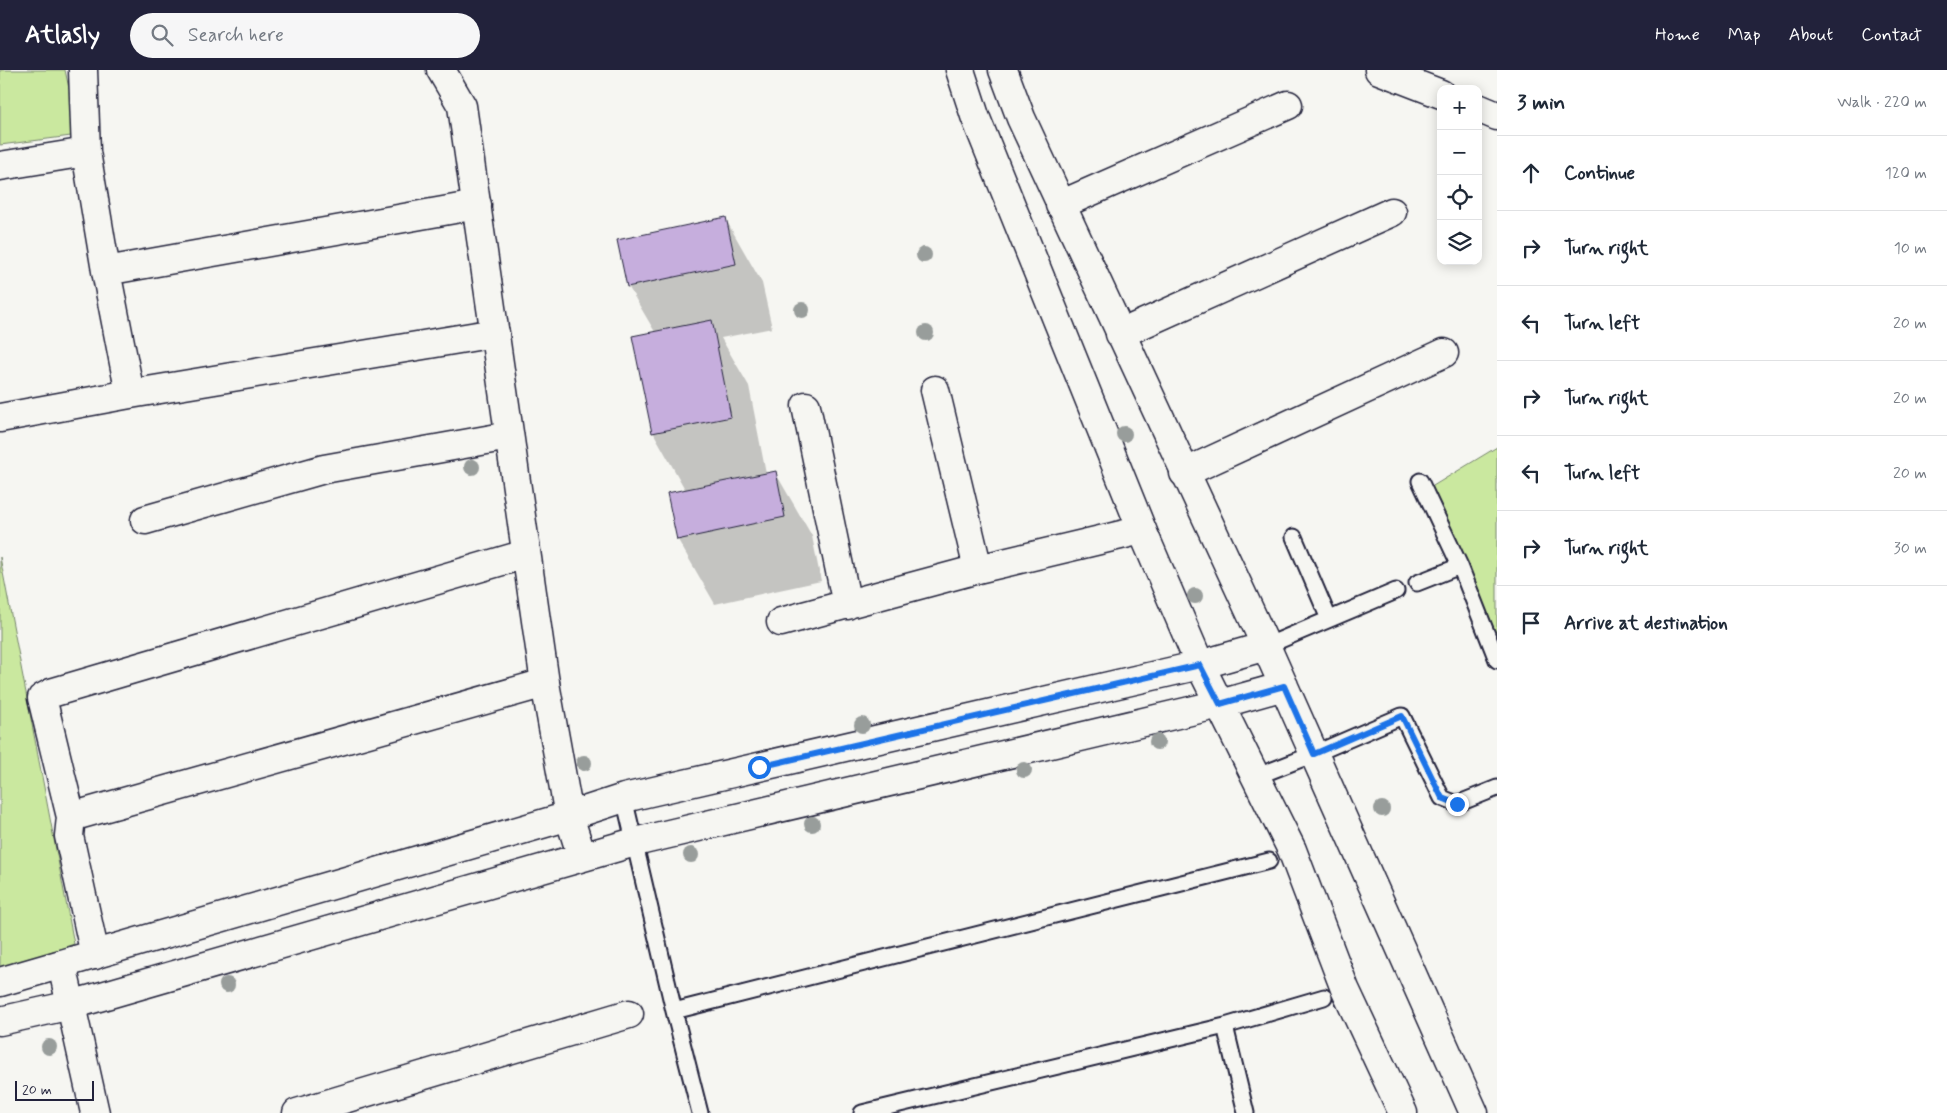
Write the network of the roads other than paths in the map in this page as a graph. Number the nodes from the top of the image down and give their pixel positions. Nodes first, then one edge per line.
1 (83, 70) edge
2 (441, 70) edge
3 (960, 70) edge
4 (1003, 70) edge
5 (1379, 70) edge
6 (1437, 92) edge
7 (1288, 105) dead end
8 (1482, 110) edge
9 (1497, 116) edge
10 (86, 152) junction
11 (0, 166) edge
12 (476, 205) junction
13 (1060, 205) junction
14 (1392, 212) dead end
15 (106, 271) junction
16 (495, 333) junction
17 (1120, 334) junction
18 (1444, 353) dead end
19 (935, 390) dead end
20 (130, 394) junction
21 (806, 406) dead end
22 (0, 418) edge
23 (509, 436) junction
24 (1184, 473) junction
25 (1420, 480) dead end
26 (145, 520) dead end
27 (1142, 530) junction
28 (1294, 537) dead end
29 (526, 554) junction
30 (1460, 566) junction
31 (978, 569) junction
32 (1417, 583) dead end
33 (1396, 591) dead end
34 (847, 605) junction
35 (1328, 619) junction
36 (781, 622) dead end
37 (1266, 646) junction
38 (1497, 660) edge
39 (1200, 665) junction
40 (545, 683) junction
41 (1284, 686) junction
42 (1220, 704) junction
43 (1314, 754) junction
44 (1255, 777) junction
45 (1497, 788) edge
46 (624, 798) junction
47 (569, 816) junction
48 (71, 817) junction
49 (635, 842) junction
50 (582, 857) junction
51 (1269, 860) dead end
52 (95, 955) junction
53 (62, 964) junction
54 (0, 982) edge
55 (1324, 997) dead end
56 (71, 1005) junction
57 (674, 1011) junction
58 (629, 1014) dead end
59 (0, 1021) edge
60 (1225, 1026) junction
61 (95, 1113) edge
62 (297, 1113) edge
63 (700, 1113) edge
64 (862, 1113) edge
65 (1246, 1113) edge
66 (1404, 1113) edge
67 (1474, 1113) edge

1 - 10 street
2 - 12 street
3 - 27 street
4 - 13 street
5 - 6 street
7 - 13 street
8 - 9 street
10 - 11 street
10 - 15 street
12 - 15 street
12 - 16 street
13 - 17 street
14 - 17 street
15 - 20 street
16 - 20 street
16 - 23 street
17 - 24 street
18 - 24 street
19 - 31 street
20 - 22 street
21 - 34 street
23 - 26 street
23 - 29 street
24 - 37 street
25 - 30 lane
27 - 31 street
27 - 39 street
28 - 35 lane
29 - 40 street
29 - 48 street
30 - 32 lane
30 - 38 lane
31 - 34 street
33 - 35 lane
34 - 36 street
35 - 37 lane
37 - 39 street
37 - 41 street
39 - 42 street
39 - 46 street
40 - 47 street
40 - 48 street
41 - 42 street
41 - 43 street
42 - 44 street
42 - 49 street
43 - 44 lane
43 - 45 lane
43 - 67 street
44 - 66 street
46 - 47 street
46 - 49 lane
47 - 50 street
47 - 52 street
48 - 52 street
49 - 50 street
49 - 57 lane
50 - 56 street
51 - 57 lane
52 - 53 street
53 - 54 street
53 - 56 street
55 - 60 lane
56 - 59 street
56 - 61 street
57 - 63 lane
58 - 62 street
60 - 64 lane
60 - 65 lane

